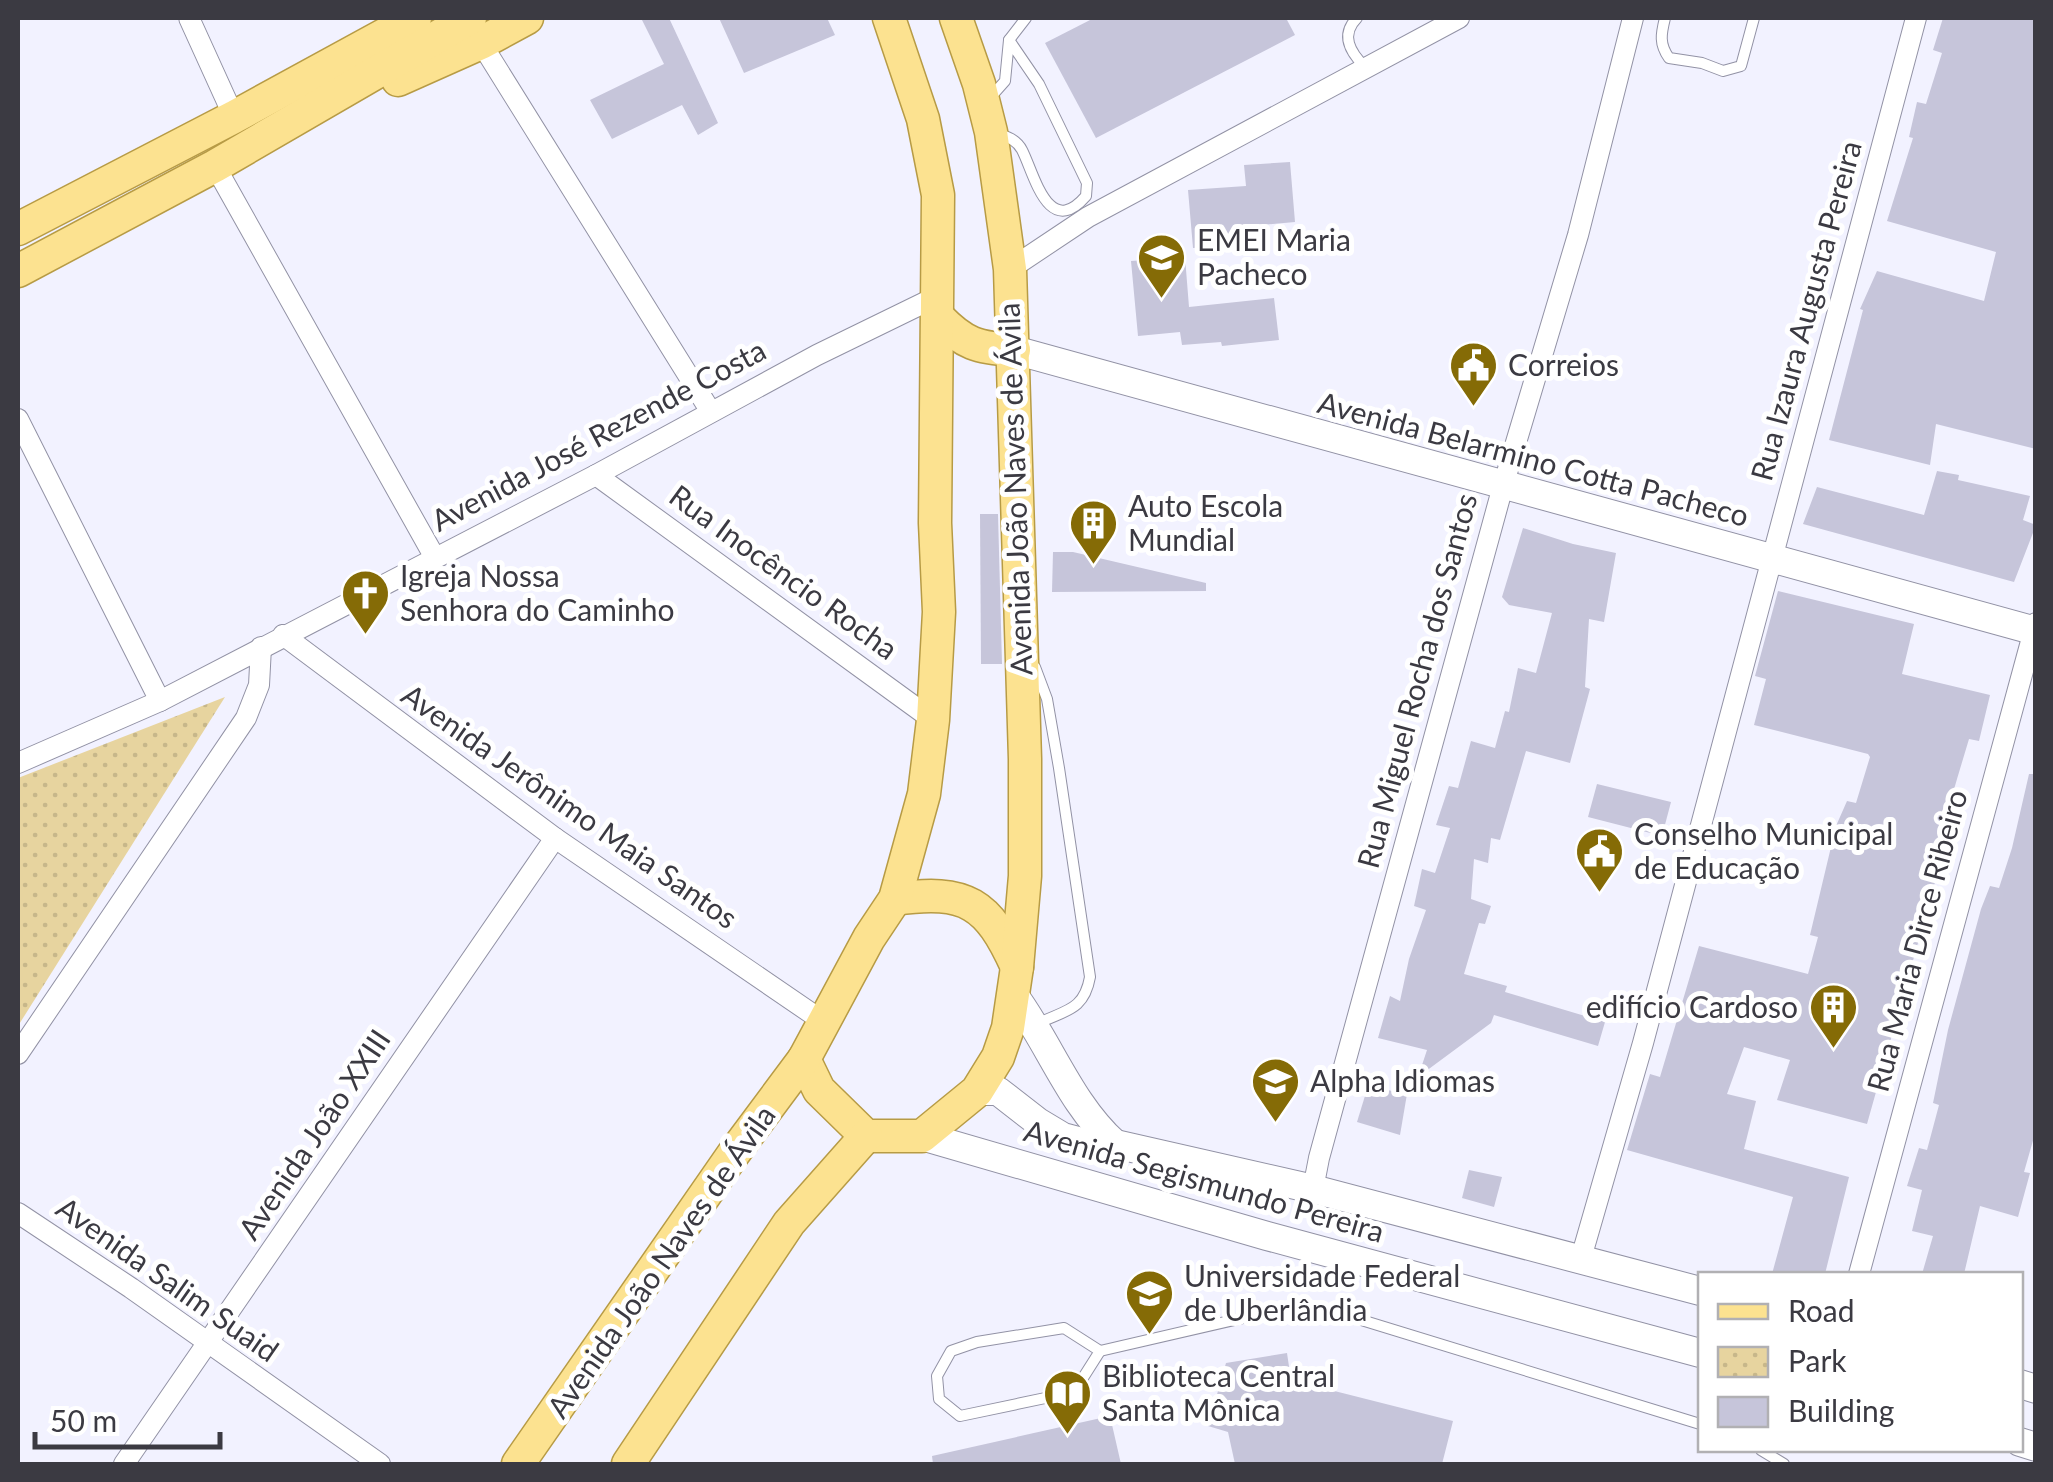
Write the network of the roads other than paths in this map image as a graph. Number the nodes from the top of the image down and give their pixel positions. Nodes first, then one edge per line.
1 (189, 18) edge
2 (382, 18) edge
3 (415, 18) edge
4 (527, 18) edge
5 (889, 18) edge
6 (1026, 18) edge
7 (1357, 18) edge
8 (1459, 18) edge
9 (1632, 18) edge
10 (1665, 18) edge
11 (1754, 18) edge
12 (1916, 18) edge
13 (962, 24) edge
14 (476, 30) edge
15 (1009, 40) junction
16 (1024, 61) junction
17 (1366, 68) junction
18 (1006, 72) junction
19 (264, 100) junction
20 (234, 117) junction
21 (987, 117) junction
22 (215, 166) junction
23 (1087, 182) junction
24 (1088, 217) junction
25 (18, 229) edge
26 (1010, 270) junction
27 (18, 271) edge
28 (939, 306) junction
29 (1014, 350) junction
30 (711, 412) junction
31 (18, 419) edge
32 (596, 474) junction
33 (1503, 486) junction
34 (434, 556) junction
35 (1771, 559) junction
36 (1018, 624) junction
37 (2035, 628) edge
38 (284, 636) junction
39 (261, 647) junction
40 (160, 700) junction
41 (934, 720) junction
42 (18, 762) edge
43 (555, 838) junction
44 (896, 898) junction
45 (1015, 980) junction
46 (824, 1022) junction
47 (1036, 1025) junction
48 (18, 1054) edge
49 (804, 1060) junction
50 (977, 1091) junction
51 (866, 1136) junction
52 (922, 1136) junction
53 (1115, 1144) junction
54 (1314, 1189) junction
55 (18, 1213) edge
56 (1582, 1258) junction
57 (1860, 1272) edge
58 (1698, 1290) edge
59 (209, 1344) junction
60 (1100, 1351) junction
61 (1698, 1351) edge
62 (1698, 1423) edge
63 (124, 1464) edge
64 (380, 1464) edge
65 (518, 1464) edge
66 (628, 1464) edge

1 - 20 street
2 - 19 main road
3 - 19 main road
4 - 14 main road
5 - 28 main road
6 - 15 lane
7 - 17 lane
8 - 17 street
9 - 33 street, Rua Miguel Rocha dos Santos
10 - 11 lane
12 - 35 street, Rua Izaura Augusta Pereira
13 - 21 main road, Avenida João Naves de Ávila
14 - 22 main road
14 - 30 street
15 - 16 lane
15 - 18 lane
16 - 18 lane
16 - 23 lane
17 - 24 street
18 - 21 lane
19 - 20 main road
20 - 25 main road
21 - 23 lane
21 - 26 main road, Avenida João Naves de Ávila
22 - 27 main road
22 - 34 street
23 - 24 lane
24 - 26 street
26 - 29 main road, Avenida João Naves de Ávila
28 - 29 main road
28 - 30 street, Avenida José Rezende Costa
28 - 41 main road
29 - 33 main road, Avenida Belarmino Cotta Pacheco
29 - 36 main road, Avenida João Naves de Ávila
30 - 32 street, Avenida José Rezende Costa
31 - 40 street
32 - 34 street, Avenida José Rezende Costa
32 - 41 street, Rua Inocêncio Rocha
33 - 35 main road, Avenida Belarmino Cotta Pacheco
33 - 54 street, Rua Miguel Rocha dos Santos
34 - 38 street, Avenida José Rezende Costa
35 - 37 main road, Avenida Belarmino Cotta Pacheco
35 - 56 street, Rua Izaura Augusta Pereira
36 - 45 main road, Avenida João Naves de Ávila
36 - 47 lane
37 - 57 street, Rua Maria Dirce Ribeiro
38 - 39 street, Avenida José Rezende Costa
38 - 43 street, Avenida Jerônimo Maia Santos
39 - 40 street, Avenida José Rezende Costa
39 - 48 street
40 - 42 street, Avenida José Rezende Costa
41 - 44 main road
43 - 46 street, Avenida Jerônimo Maia Santos
43 - 59 street, Avenida João XXIII
44 - 45 main road
44 - 46 main road
45 - 47 main road, Avenida Segismundo Pereira
45 - 50 main road
46 - 49 main road
47 - 53 main road, Avenida Segismundo Pereira
49 - 51 main road
49 - 65 main road, Avenida João Naves de Ávila
50 - 52 main road
50 - 53 main road, Avenida Segismundo Pereira
51 - 52 main road
51 - 66 main road
52 - 61 main road, Avenida Segismundo Pereira
53 - 54 main road, Avenida Segismundo Pereira
54 - 56 main road, Avenida Segismundo Pereira
55 - 59 street, Avenida Salim Suaid
56 - 58 main road, Avenida Segismundo Pereira
59 - 63 street, Avenida João XXIII
59 - 64 street, Avenida Salim Suaid
60 - 60 lane
60 - 62 lane

